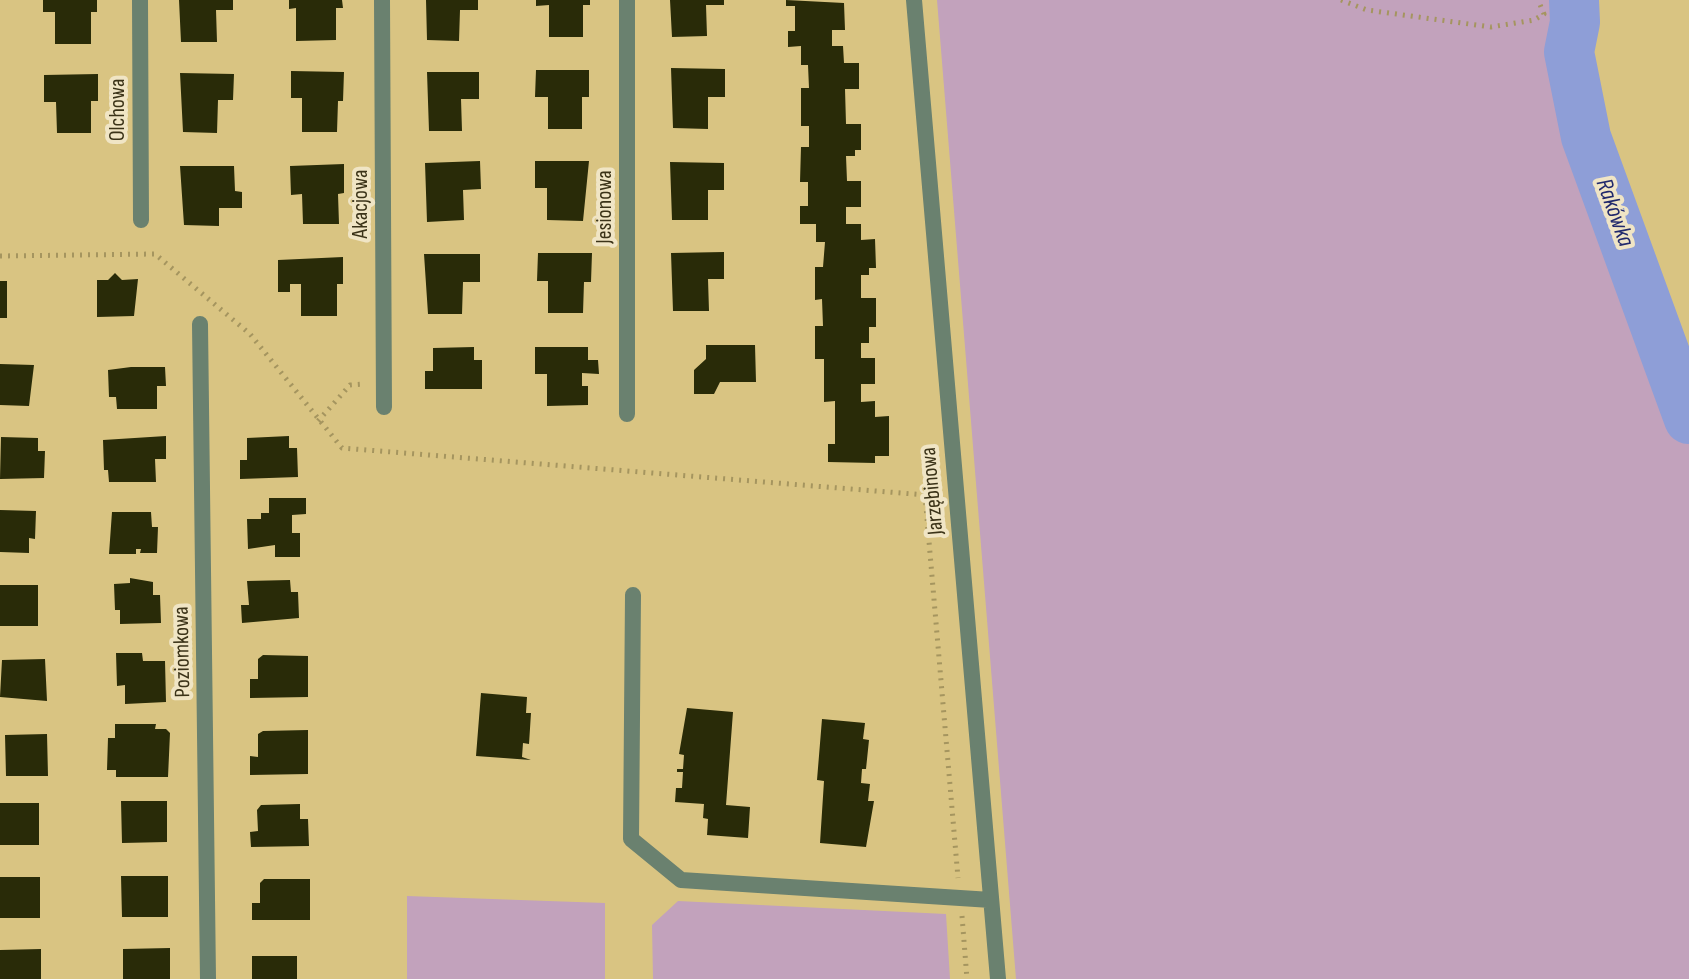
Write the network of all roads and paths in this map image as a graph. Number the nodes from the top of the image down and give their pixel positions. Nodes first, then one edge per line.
1 (140, 0) edge
2 (382, 0) edge
3 (627, 0) edge
4 (914, 0) edge
5 (1341, 0) edge
6 (1538, 0) edge
7 (141, 220) dead end
8 (0, 256) edge
9 (200, 324) dead end
10 (384, 383) junction
11 (384, 407) dead end
12 (627, 414) dead end
13 (318, 421) junction
14 (925, 495) junction
15 (955, 498) junction
16 (633, 595) dead end
17 (960, 898) junction
18 (991, 900) junction
19 (208, 979) edge
20 (967, 979) edge
21 (998, 979) edge

1 - 7 street, Olchowa
2 - 10 street, Akacjowa
3 - 12 street, Jesionowa
4 - 15 street, Jarzębinowa
5 - 6 path
8 - 13 path
9 - 19 street, Poziomkowa
10 - 11 street, Akacjowa
10 - 13 path
13 - 14 path
14 - 15 path
14 - 17 path
15 - 18 street, Jarzębinowa
16 - 17 street
17 - 18 street
17 - 20 path
18 - 21 street, Jarzębinowa

